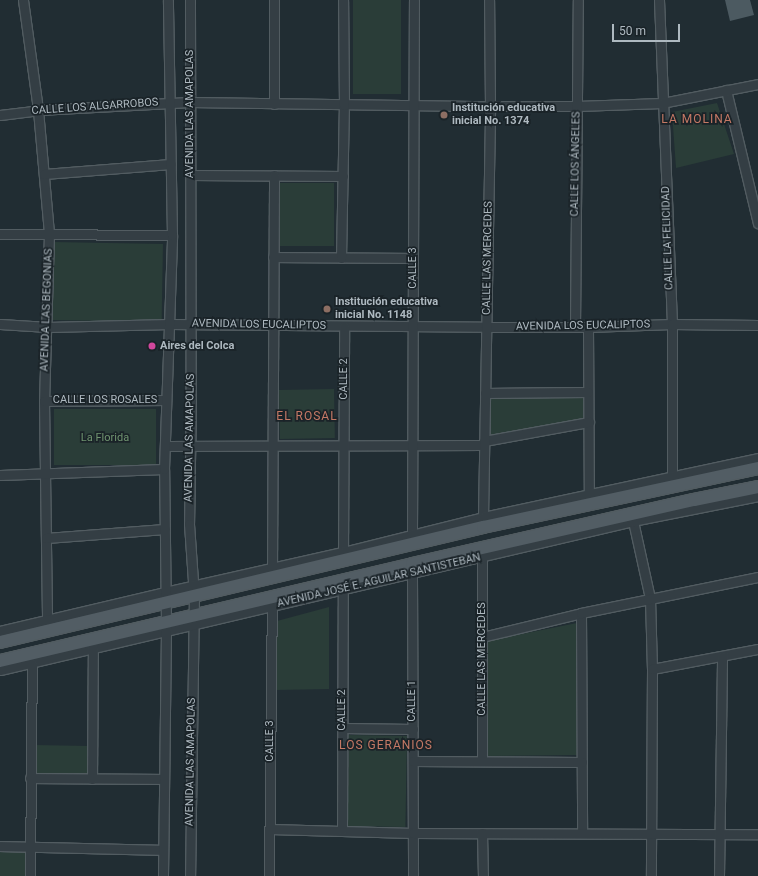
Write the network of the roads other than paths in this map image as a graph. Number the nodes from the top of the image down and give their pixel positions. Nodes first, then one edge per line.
1 (23, 0) edge
2 (168, 0) edge
3 (190, 0) edge
4 (274, 0) edge
5 (343, 0) edge
6 (414, 0) edge
7 (489, 0) edge
8 (578, 0) edge
9 (659, 0) edge
10 (758, 84) edge
11 (726, 90) junction
12 (170, 102) junction
13 (190, 102) junction
14 (662, 103) junction
15 (274, 104) junction
16 (344, 105) junction
17 (414, 105) junction
18 (490, 106) junction
19 (577, 106) junction
20 (38, 110) junction
21 (0, 115) edge
22 (172, 164) junction
23 (44, 174) junction
24 (191, 175) junction
25 (274, 175) junction
26 (343, 176) junction
27 (758, 223) edge
28 (0, 234) edge
29 (49, 234) junction
30 (172, 235) junction
31 (273, 257) junction
32 (341, 258) junction
33 (414, 258) junction
34 (0, 324) edge
35 (170, 324) junction
36 (672, 324) junction
37 (190, 325) junction
38 (758, 325) edge
39 (272, 326) junction
40 (344, 326) junction
41 (48, 327) junction
42 (414, 327) junction
43 (486, 327) junction
44 (575, 327) junction
45 (588, 327) junction
46 (588, 392) junction
47 (485, 394) junction
48 (166, 400) junction
49 (44, 401) junction
50 (589, 422) junction
51 (484, 443) junction
52 (166, 446) junction
53 (344, 446) junction
54 (412, 446) junction
55 (189, 447) junction
56 (272, 447) junction
57 (758, 458) edge
58 (758, 468) edge
59 (164, 469) junction
60 (45, 474) junction
61 (0, 475) edge
62 (672, 475) junction
63 (758, 487) edge
64 (589, 494) junction
65 (758, 496) edge
66 (483, 517) junction
67 (633, 521) junction
68 (165, 529) junction
69 (412, 535) junction
70 (46, 538) junction
71 (343, 552) junction
72 (482, 558) junction
73 (272, 568) junction
74 (412, 574) junction
75 (758, 577) edge
76 (343, 589) junction
77 (193, 591) junction
78 (165, 597) junction
79 (650, 598) junction
80 (272, 605) junction
81 (580, 613) junction
82 (47, 620) junction
83 (194, 620) junction
84 (166, 626) junction
85 (0, 632) edge
86 (482, 637) junction
87 (0, 642) edge
88 (94, 648) junction
89 (758, 649) edge
90 (722, 656) junction
91 (0, 661) edge
92 (32, 663) junction
93 (652, 669) junction
94 (0, 670) edge
95 (342, 728) junction
96 (412, 729) junction
97 (413, 761) junction
98 (482, 761) junction
99 (582, 762) junction
100 (30, 778) junction
101 (92, 779) junction
102 (164, 779) junction
103 (270, 829) junction
104 (342, 830) junction
105 (413, 833) junction
106 (482, 833) junction
107 (582, 833) junction
108 (651, 833) junction
109 (720, 834) junction
110 (758, 834) edge
111 (0, 846) edge
112 (30, 847) junction
113 (163, 850) junction
114 (30, 876) edge
115 (163, 876) edge
116 (190, 876) edge
117 (269, 876) edge
118 (413, 876) edge
119 (483, 876) edge
120 (652, 876) edge
121 (719, 876) edge

1 - 20 street, AVENIDA LAS BEGONIAS
2 - 12 street, AVENIDA LAS AMAPOLAS
3 - 13 street, AVENIDA LAS AMAPOLAS
4 - 15 street
5 - 16 street
6 - 17 street, CALLE 3
7 - 18 street, CALLE LAS MERCEDES
8 - 19 street, CALLE LOS ÁNGELES
9 - 14 street, CALLE LA FELICIDAD
10 - 11 street, CALLE LOS ALGARROBOS
11 - 14 street, CALLE LOS ALGARROBOS
11 - 27 street
12 - 13 street, CALLE LOS ALGARROBOS
12 - 20 street, CALLE LOS ALGARROBOS
12 - 22 street, AVENIDA LAS AMAPOLAS
13 - 15 street, CALLE LOS ALGARROBOS
13 - 24 street, AVENIDA LAS AMAPOLAS
14 - 19 street, CALLE LOS ALGARROBOS
14 - 36 street, CALLE LA FELICIDAD
15 - 16 street, CALLE LOS ALGARROBOS
16 - 17 street, CALLE LOS ALGARROBOS
16 - 26 street
17 - 18 street, CALLE LOS ALGARROBOS
17 - 33 street, CALLE 3
18 - 19 street, CALLE LOS ALGARROBOS
18 - 43 street, CALLE LAS MERCEDES
19 - 44 street, CALLE LOS ÁNGELES
20 - 21 street, CALLE LOS ALGARROBOS
20 - 23 street, AVENIDA LAS BEGONIAS
22 - 23 street
22 - 30 street, AVENIDA LAS AMAPOLAS
23 - 29 street, AVENIDA LAS BEGONIAS
24 - 25 street
24 - 37 street, AVENIDA LAS AMAPOLAS
25 - 26 street
25 - 31 street
26 - 32 street
28 - 29 street
29 - 30 street
29 - 41 street, AVENIDA LAS BEGONIAS
30 - 35 street, AVENIDA LAS AMAPOLAS
31 - 32 street
31 - 39 street
32 - 33 street
33 - 42 street, CALLE 3
34 - 41 street, AVENIDA LOS EUCALIPTOS
35 - 37 street, AVENIDA LOS EUCALIPTOS
35 - 41 street, AVENIDA LOS EUCALIPTOS
35 - 48 street, AVENIDA LAS AMAPOLAS
36 - 38 street, AVENIDA LOS EUCALIPTOS
36 - 45 street, AVENIDA LOS EUCALIPTOS
36 - 62 street, CALLE LA FELICIDAD
37 - 39 street, AVENIDA LOS EUCALIPTOS
37 - 55 street, AVENIDA LAS AMAPOLAS
39 - 40 street, AVENIDA LOS EUCALIPTOS
39 - 56 street
40 - 42 street, AVENIDA LOS EUCALIPTOS
40 - 53 street, CALLE 2
41 - 49 street, AVENIDA LAS BEGONIAS
42 - 43 street, AVENIDA LOS EUCALIPTOS
42 - 54 street, CALLE 3
43 - 44 street, AVENIDA LOS EUCALIPTOS
43 - 47 street, CALLE LAS MERCEDES
44 - 45 street, AVENIDA LOS EUCALIPTOS
45 - 46 street
46 - 47 street
46 - 50 street
47 - 51 street, CALLE LAS MERCEDES
48 - 49 street, CALLE LOS ROSALES
48 - 52 street, AVENIDA LAS AMAPOLAS
49 - 60 street, AVENIDA LAS BEGONIAS
50 - 51 street
50 - 64 street
51 - 54 street
51 - 66 street, CALLE LAS MERCEDES
52 - 55 street
52 - 59 street, AVENIDA LAS AMAPOLAS
53 - 54 street
53 - 56 street
53 - 71 street, CALLE 2
54 - 69 street, CALLE 3
55 - 56 street
55 - 77 street, AVENIDA LAS AMAPOLAS
56 - 73 street
57 - 62 street
58 - 77 main road
59 - 60 street
59 - 68 street, AVENIDA LAS AMAPOLAS
60 - 61 street
60 - 70 street, AVENIDA LAS BEGONIAS
62 - 64 street
63 - 83 main road, AVENIDA JOSÉ E. AGUILAR SANTISTEBAN
64 - 66 street
65 - 67 street, AVENIDA JOSÉ E. AGUILAR SANTISTEBAN
66 - 69 street
67 - 72 street, AVENIDA JOSÉ E. AGUILAR SANTISTEBAN
67 - 79 street
68 - 70 street
68 - 78 street, AVENIDA LAS AMAPOLAS
69 - 71 street
70 - 82 street, AVENIDA LAS BEGONIAS
71 - 73 street
72 - 74 street, AVENIDA JOSÉ E. AGUILAR SANTISTEBAN
72 - 86 street, CALLE LAS MERCEDES
73 - 77 street
74 - 76 street, AVENIDA JOSÉ E. AGUILAR SANTISTEBAN
74 - 96 street, CALLE 1
75 - 79 street
76 - 80 street, AVENIDA JOSÉ E. AGUILAR SANTISTEBAN
76 - 95 street, CALLE 2
77 - 78 main road
77 - 83 street, AVENIDA LAS AMAPOLAS
78 - 82 street
78 - 84 street, AVENIDA LAS AMAPOLAS
78 - 87 main road
79 - 81 street
79 - 93 street
80 - 83 street, AVENIDA JOSÉ E. AGUILAR SANTISTEBAN
80 - 103 street, CALLE 3
81 - 86 street
81 - 99 street
82 - 85 street
83 - 84 main road, AVENIDA JOSÉ E. AGUILAR SANTISTEBAN
83 - 116 street, AVENIDA LAS AMAPOLAS
84 - 88 street, AVENIDA JOSÉ E. AGUILAR SANTISTEBAN
84 - 91 main road, AVENIDA JOSÉ E. AGUILAR SANTISTEBAN
84 - 102 street, AVENIDA LAS AMAPOLAS
86 - 98 street, CALLE LAS MERCEDES
88 - 92 street, AVENIDA JOSÉ E. AGUILAR SANTISTEBAN
88 - 101 street
89 - 90 street
90 - 93 street
90 - 109 street
92 - 94 street, AVENIDA JOSÉ E. AGUILAR SANTISTEBAN
92 - 100 street
93 - 108 street
95 - 96 street
95 - 104 street, CALLE 2
96 - 97 street, CALLE 1
97 - 98 street
97 - 105 street, CALLE 1
98 - 99 street
99 - 107 street
100 - 101 street
100 - 112 street
101 - 102 street
102 - 113 street, AVENIDA LAS AMAPOLAS
103 - 104 street
103 - 117 street, CALLE 3
104 - 105 street
105 - 106 street
105 - 118 street, CALLE 1
106 - 107 street
106 - 119 street
107 - 108 street
108 - 109 street
108 - 120 street
109 - 110 street
109 - 121 street
111 - 112 street
112 - 113 street
112 - 114 street
113 - 115 street, AVENIDA LAS AMAPOLAS

